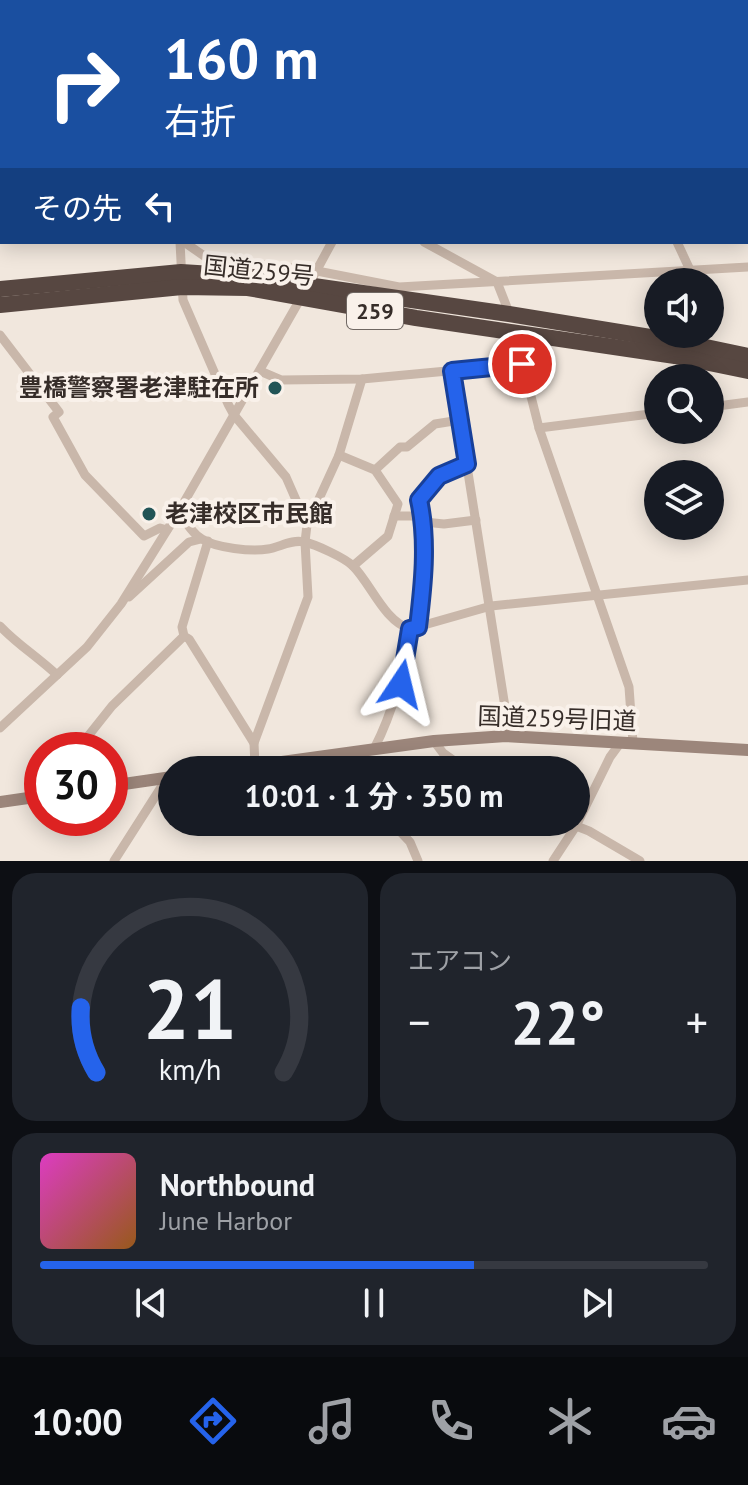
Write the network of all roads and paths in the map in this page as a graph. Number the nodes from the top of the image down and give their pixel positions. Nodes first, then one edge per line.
1 (182, 244) edge
2 (185, 244) edge
3 (331, 244) edge
4 (428, 244) edge
5 (678, 244) edge
6 (748, 267) edge
7 (689, 268) edge
8 (724, 268) edge
9 (644, 273) edge
10 (315, 274) junction
11 (181, 280) junction
12 (497, 282) junction
13 (0, 289) edge
14 (298, 303) dead end
15 (0, 305) edge
16 (509, 314) junction
17 (515, 333) junction
18 (0, 335) edge
19 (748, 356) edge
20 (522, 364) junction
21 (260, 371) junction
22 (452, 371) junction
23 (748, 371) edge
24 (362, 379) junction
25 (748, 402) edge
26 (724, 405) edge
27 (234, 415) junction
28 (644, 415) edge
29 (460, 420) junction
30 (539, 428) junction
31 (339, 455) junction
32 (467, 464) junction
33 (375, 470) junction
34 (179, 511) junction
35 (394, 516) junction
36 (476, 520) junction
37 (424, 522) junction
38 (307, 525) junction
39 (167, 530) junction
40 (204, 540) junction
41 (305, 542) junction
42 (353, 566) junction
43 (748, 580) edge
44 (597, 596) junction
45 (121, 604) junction
46 (491, 606) junction
47 (0, 626) edge
48 (414, 628) junction
49 (184, 636) junction
50 (57, 675) junction
51 (0, 728) edge
52 (91, 732) edge
53 (506, 736) junction
54 (434, 741) junction
55 (254, 743) junction
56 (627, 743) junction
57 (374, 749) junction
58 (748, 750) edge
59 (255, 756) edge
60 (324, 756) edge
61 (447, 756) edge
62 (158, 779) edge
63 (128, 783) edge
64 (590, 791) edge
65 (158, 795) edge
66 (24, 798) edge
67 (0, 802) edge
68 (590, 834) edge
69 (404, 836) edge
70 (565, 836) edge
71 (114, 861) edge
72 (418, 861) edge
73 (553, 861) edge
74 (640, 861) edge

1 - 11 street
2 - 10 street
3 - 10 street
4 - 12 street
5 - 7 street
6 - 8 street
9 - 12 street
10 - 12 street
11 - 13 highway, 国道259号 / 259
11 - 15 highway, 国道259号 / 259
11 - 16 highway, 国道259号 / 259
11 - 17 highway, 国道259号 / 259
11 - 27 street
12 - 16 street
14 - 21 street
16 - 17 street
16 - 19 highway, 国道259号 / 259
17 - 20 street
17 - 23 highway, 国道259号 / 259
18 - 39 street
20 - 22 street
20 - 30 street
21 - 24 street
21 - 27 street
22 - 24 street
22 - 29 street
24 - 31 street
25 - 26 street
27 - 34 street
27 - 38 street
28 - 30 street
29 - 32 street
29 - 33 street
30 - 44 street
31 - 33 street
31 - 38 street
32 - 36 street
32 - 37 street
33 - 35 street
34 - 39 street
34 - 40 street
35 - 37 street
35 - 42 street
36 - 37 street
36 - 46 street
37 - 48 street
38 - 41 street
39 - 45 street
40 - 41 street
40 - 45 street
40 - 49 street
41 - 42 street
41 - 55 street
42 - 48 street
43 - 44 street
44 - 46 street
44 - 56 street
45 - 50 street
46 - 48 street
46 - 53 street
47 - 50 street
48 - 57 street
49 - 52 street
49 - 55 street
50 - 51 street
53 - 54 street, 国道259号旧道
53 - 56 street, 国道259号旧道
54 - 57 street, 国道259号旧道
54 - 61 street
55 - 59 street
56 - 58 street, 国道259号旧道
56 - 64 street
57 - 60 street, 国道259号旧道
62 - 63 street
65 - 71 street
66 - 67 street
68 - 74 street
69 - 72 street
70 - 73 street

